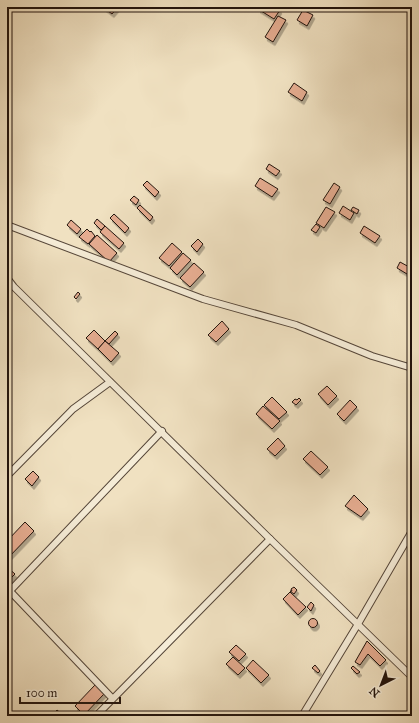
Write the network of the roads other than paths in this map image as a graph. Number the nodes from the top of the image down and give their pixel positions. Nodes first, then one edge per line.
1 (7, 225) edge
2 (7, 278) edge
3 (412, 368) edge
4 (110, 382) junction
5 (162, 431) junction
6 (7, 476) edge
7 (412, 531) edge
8 (270, 539) junction
9 (8, 591) edge
10 (358, 624) junction
11 (412, 676) edge
12 (112, 698) junction
13 (96, 716) edge
14 (302, 716) edge

1 - 3 street
2 - 4 street
4 - 5 street
4 - 6 street
5 - 8 street
5 - 9 street
7 - 10 street
8 - 10 street
8 - 12 street
9 - 12 street
10 - 11 street
10 - 14 street
12 - 13 street

